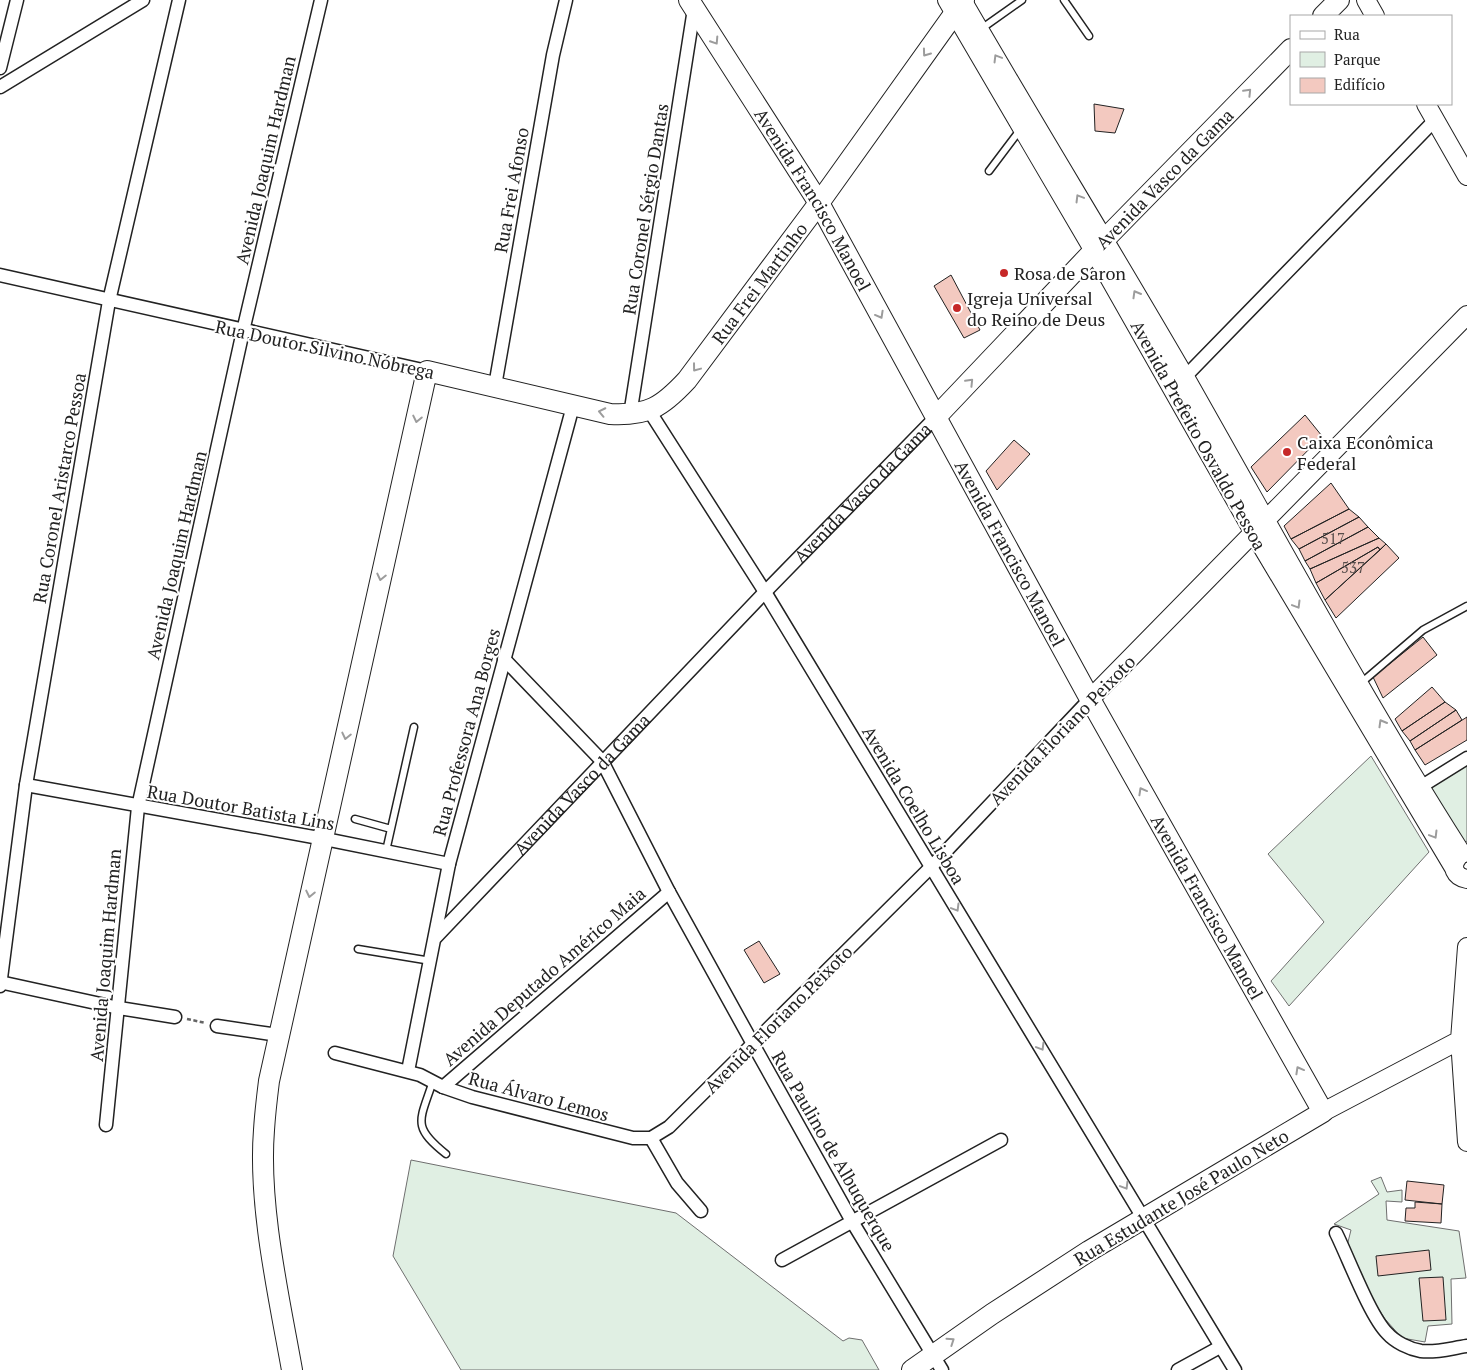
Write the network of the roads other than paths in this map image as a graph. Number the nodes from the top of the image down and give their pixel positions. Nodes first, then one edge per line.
1 (17, 0) edge
2 (143, 0) edge
3 (180, 0) edge
4 (321, 0) edge
5 (566, 0) edge
6 (1022, 0) edge
7 (1064, 0) edge
8 (1339, 0) edge
9 (1366, 0) edge
10 (958, 3) edge
11 (692, 5) edge
12 (1324, 15) edge
13 (1374, 15) edge
14 (980, 30) junction
15 (1088, 36) dead end
16 (1290, 50) edge
17 (0, 68) edge
18 (0, 87) edge
19 (1427, 105) edge
20 (1435, 120) junction
21 (1022, 128) junction
22 (989, 171) dead end
23 (1467, 176) edge
24 (818, 203) junction
25 (1099, 246) junction
26 (0, 275) edge
27 (109, 301) junction
28 (1467, 315) edge
29 (244, 331) junction
30 (427, 371) junction
31 (1179, 383) junction
32 (495, 386) junction
33 (573, 406) junction
34 (650, 412) junction
35 (630, 415) junction
36 (936, 417) junction
37 (1259, 527) junction
38 (1286, 572) junction
39 (765, 592) junction
40 (1467, 606) edge
41 (504, 658) junction
42 (1360, 684) junction
43 (1090, 699) junction
44 (414, 727) dead end
45 (1467, 758) edge
46 (602, 762) junction
47 (26, 785) junction
48 (1415, 791) junction
49 (138, 806) junction
50 (355, 819) dead end
51 (391, 829) junction
52 (322, 838) junction
53 (386, 851) junction
54 (449, 864) junction
55 (1462, 864) edge
56 (931, 867) junction
57 (669, 892) junction
58 (436, 937) junction
59 (1467, 947) edge
60 (358, 949) dead end
61 (431, 961) junction
62 (0, 982) edge
63 (0, 986) edge
64 (119, 1008) junction
65 (175, 1017) road end
66 (217, 1026) road end
67 (278, 1035) junction
68 (1463, 1038) edge
69 (753, 1044) junction
70 (335, 1053) dead end
71 (408, 1071) junction
72 (438, 1084) junction
73 (1465, 1094) edge
74 (1323, 1112) junction
75 (106, 1125) dead end
76 (651, 1138) junction
77 (1001, 1140) dead end
78 (1467, 1142) edge
79 (446, 1154) dead end
80 (701, 1211) dead end
81 (1145, 1219) junction
82 (853, 1223) junction
83 (1336, 1233) dead end
84 (782, 1260) dead end
85 (1467, 1346) edge
86 (1220, 1347) junction
87 (937, 1362) edge
88 (292, 1370) edge
89 (912, 1370) edge
90 (1178, 1370) edge
91 (1235, 1370) edge

1 - 17 street
2 - 18 street
3 - 27 street, Rua Coronel Aristarco Pessoa
4 - 29 street, Avenida Joaquim Hardman
5 - 32 street, Rua Frei Afonso
6 - 14 lane
7 - 15 lane
8 - 12 main road
9 - 13 street
10 - 14 street, Avenida Prefeito Osvaldo Pessoa
10 - 21 street, Avenida Prefeito Osvaldo Pessoa
10 -> 24 main road, Rua Frei Martinho
11 -> 24 main road, Avenida Francisco Manoel
11 - 35 street, Rua Coronel Sérgio Dantas
25 -> 14 street, Avenida Prefeito Osvaldo Pessoa
25 -> 16 main road, Avenida Vasco da Gama
19 - 20 street
20 - 23 street
20 - 31 street
21 - 22 lane
21 - 25 street, Avenida Prefeito Osvaldo Pessoa
24 -> 34 main road, Rua Frei Martinho
24 -> 36 main road, Avenida Francisco Manoel
25 - 31 street, Avenida Prefeito Osvaldo Pessoa
36 -> 25 main road, Avenida Vasco da Gama
26 - 27 street, Rua Doutor Silvino Nóbrega
27 - 29 street, Rua Doutor Silvino Nóbrega
27 - 47 street, Rua Coronel Aristarco Pessoa
28 - 37 street, Avenida Floriano Peixoto
29 - 30 street, Rua Doutor Silvino Nóbrega
29 - 49 street, Avenida Joaquim Hardman
30 - 32 main road, Rua Doutor Silvino Nóbrega
30 -> 52 main road
31 - 37 street, Avenida Prefeito Osvaldo Pessoa
32 - 33 main road, Rua Doutor Silvino Nóbrega
35 -> 33 main road, Rua Doutor Silvino Nóbrega
33 - 41 street, Rua Professora Ana Borges
34 - 35 main road, Rua Doutor Silvino Nóbrega
34 - 39 street, Avenida Coelho Lisboa
36 - 39 street, Avenida Vasco da Gama
36 - 43 main road, Avenida Francisco Manoel
37 - 38 street, Avenida Prefeito Osvaldo Pessoa
37 - 43 street, Avenida Floriano Peixoto
38 - 42 street, Avenida Prefeito Osvaldo Pessoa
38 -> 48 street, Avenida Prefeito Osvaldo Pessoa
39 - 46 street, Avenida Vasco da Gama
39 - 56 street, Avenida Coelho Lisboa
40 - 42 lane
41 - 46 street, Rua Paulino de Albuquerque
41 - 54 street, Rua Professora Ana Borges
48 -> 42 street, Avenida Prefeito Osvaldo Pessoa
43 - 56 street, Avenida Floriano Peixoto
74 -> 43 main road, Avenida Francisco Manoel
44 - 51 lane
45 - 48 street
46 - 57 street, Rua Paulino de Albuquerque
46 - 58 street, Avenida Vasco da Gama
47 - 49 street, Rua Doutor Batista Lins
47 - 62 street, Rua Coronel Aristarco Pessoa
48 - 55 street, Avenida Prefeito Osvaldo Pessoa
49 - 52 street, Rua Doutor Batista Lins
49 - 64 street, Avenida Joaquim Hardman
50 - 51 lane
51 - 53 lane
52 - 53 street, Rua Doutor Batista Lins
52 -> 67 main road
53 - 54 street, Rua Doutor Batista Lins
54 - 58 street, Rua Professora Ana Borges
56 - 69 street, Avenida Floriano Peixoto
56 -> 81 street, Avenida Coelho Lisboa
57 - 69 street, Rua Paulino de Albuquerque
57 - 72 street, Avenida Deputado Américo Maia
58 - 61 street, Rua Professora Ana Borges
59 - 68 street
60 - 61 lane
61 - 71 street, Rua Professora Ana Borges
62 - 63 street, Rua Coronel Aristarco Pessoa
62 - 64 street
64 - 65 street
64 - 75 street, Avenida Joaquim Hardman
66 - 67 street
67 - 88 main road
68 - 73 street
68 - 74 street, Rua Estudante José Paulo Neto
69 - 76 street, Avenida Floriano Peixoto
69 - 82 street, Rua Paulino de Albuquerque
70 - 71 street, Rua Álvaro Lemos
71 - 72 street, Rua Álvaro Lemos
72 - 76 street, Rua Álvaro Lemos
72 - 79 lane
73 - 78 street
74 - 81 main road, Rua Estudante José Paulo Neto
76 - 80 street
77 - 82 street
81 - 86 street, Avenida Coelho Lisboa
87 -> 81 main road, Rua Estudante José Paulo Neto
82 - 84 street
82 - 87 street, Rua Paulino de Albuquerque
83 - 85 street
86 - 90 street
86 - 91 street, Avenida Coelho Lisboa
87 - 89 main road, Rua Estudante José Paulo Neto

